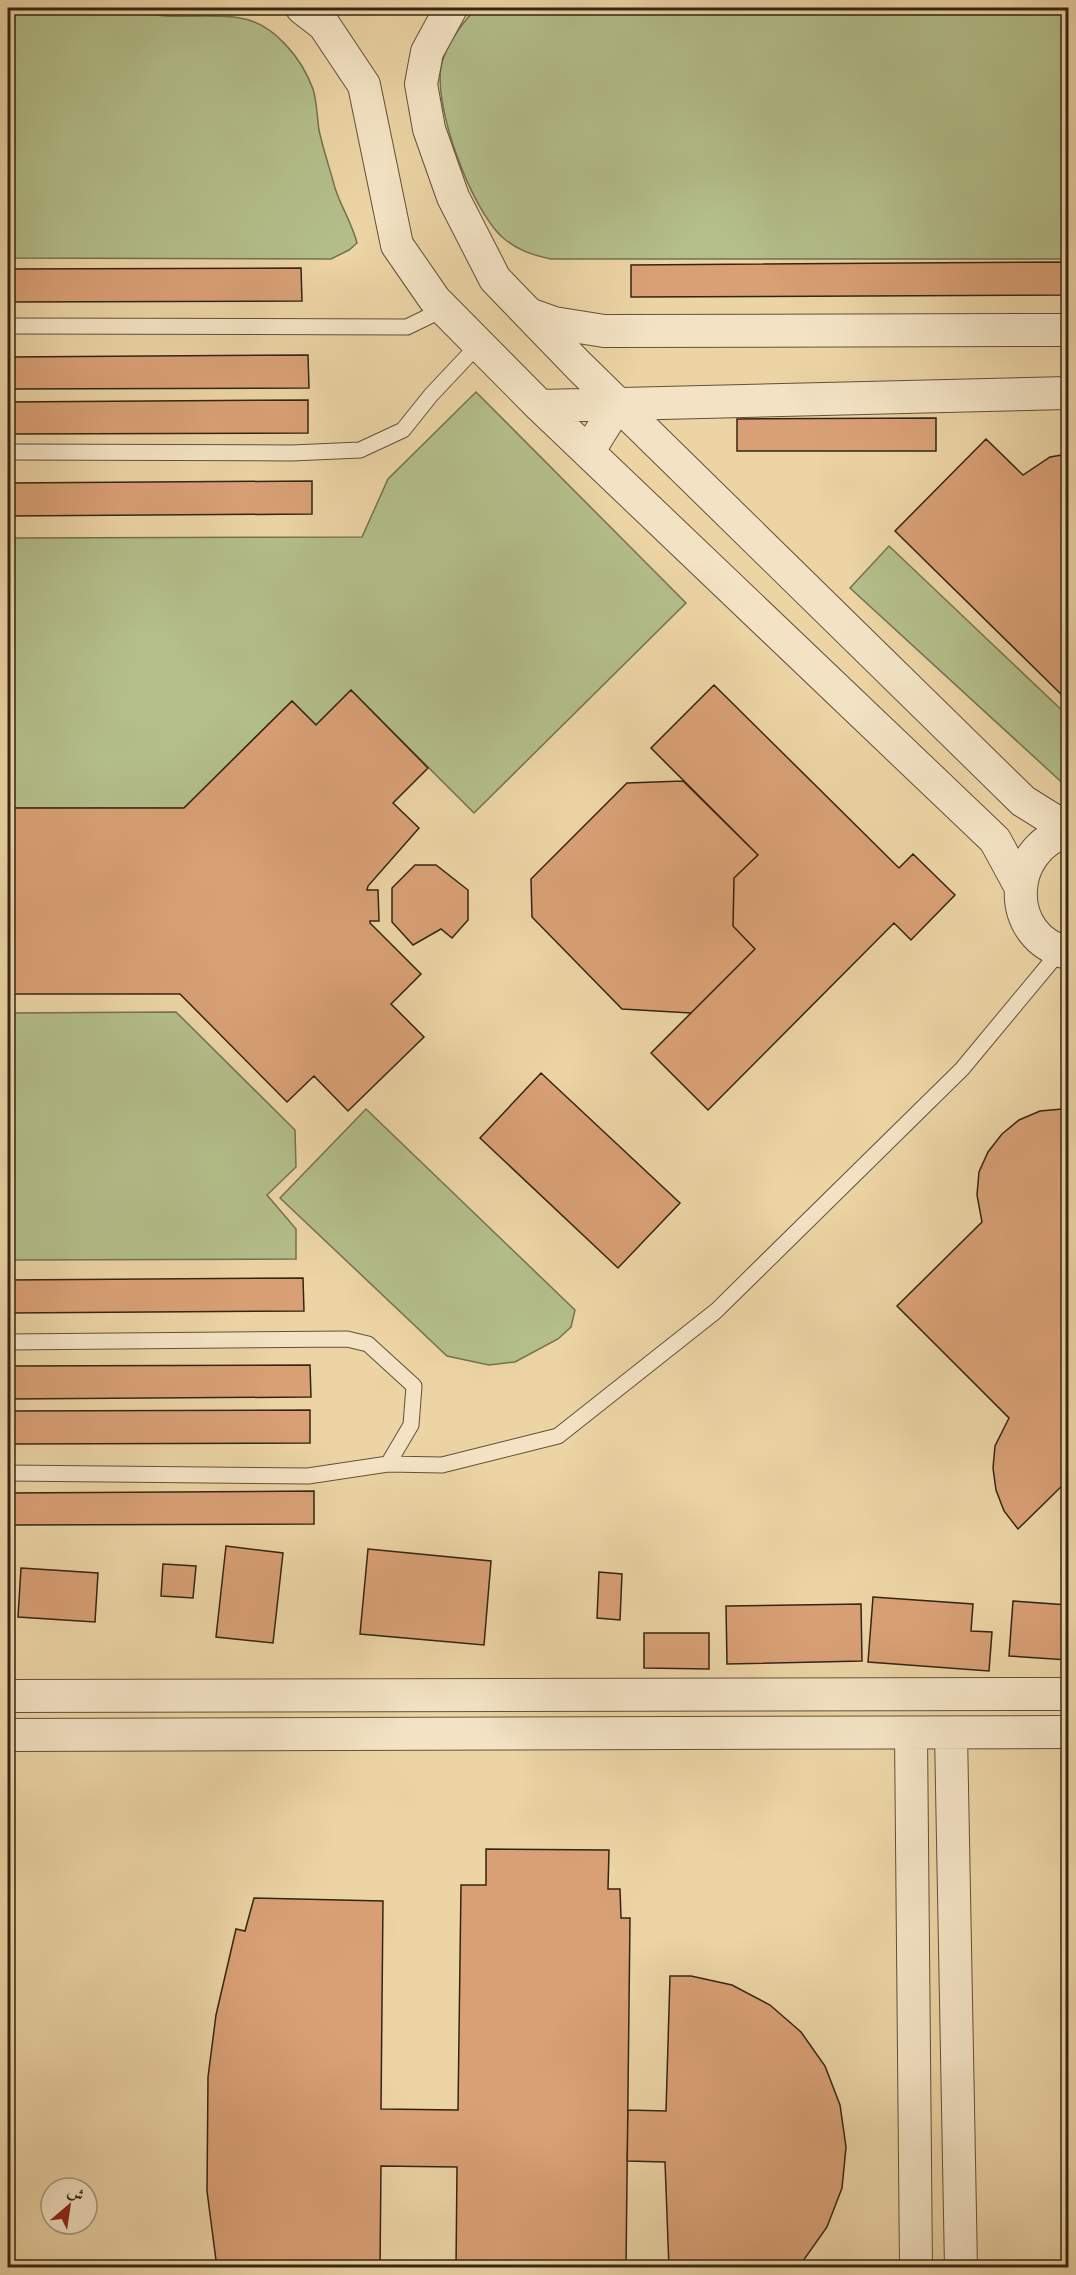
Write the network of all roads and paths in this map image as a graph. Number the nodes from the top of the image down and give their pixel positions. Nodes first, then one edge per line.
1 (302, 8) edge
2 (451, 8) edge
3 (444, 309) junction
4 (528, 314) junction
5 (8, 326) edge
6 (1068, 330) edge
7 (479, 344) junction
8 (1068, 393) edge
9 (618, 404) junction
10 (540, 406) junction
11 (8, 452) edge
12 (588, 452) junction
13 (1068, 830) edge
14 (1020, 886) junction
15 (1064, 952) edge
16 (8, 1342) edge
17 (388, 1464) junction
18 (8, 1473) edge
19 (1068, 1694) edge
20 (8, 1696) edge
21 (1068, 1732) edge
22 (911, 1733) junction
23 (951, 1733) junction
24 (8, 1735) edge
25 (916, 2268) edge
26 (961, 2268) edge

1 - 3 street
2 - 4 street
3 - 5 lane
3 - 7 street
4 - 6 street
4 - 9 street
7 - 10 street
7 - 11 lane
8 - 9 street
9 - 10 street
9 - 12 street
9 - 13 street
10 - 12 street
12 - 14 street
13 - 14 street
14 - 15 street
15 - 17 lane
16 - 17 lane
17 - 18 lane
19 - 20 street
21 - 23 street
22 - 23 street
22 - 24 street
22 - 25 street
23 - 26 street

